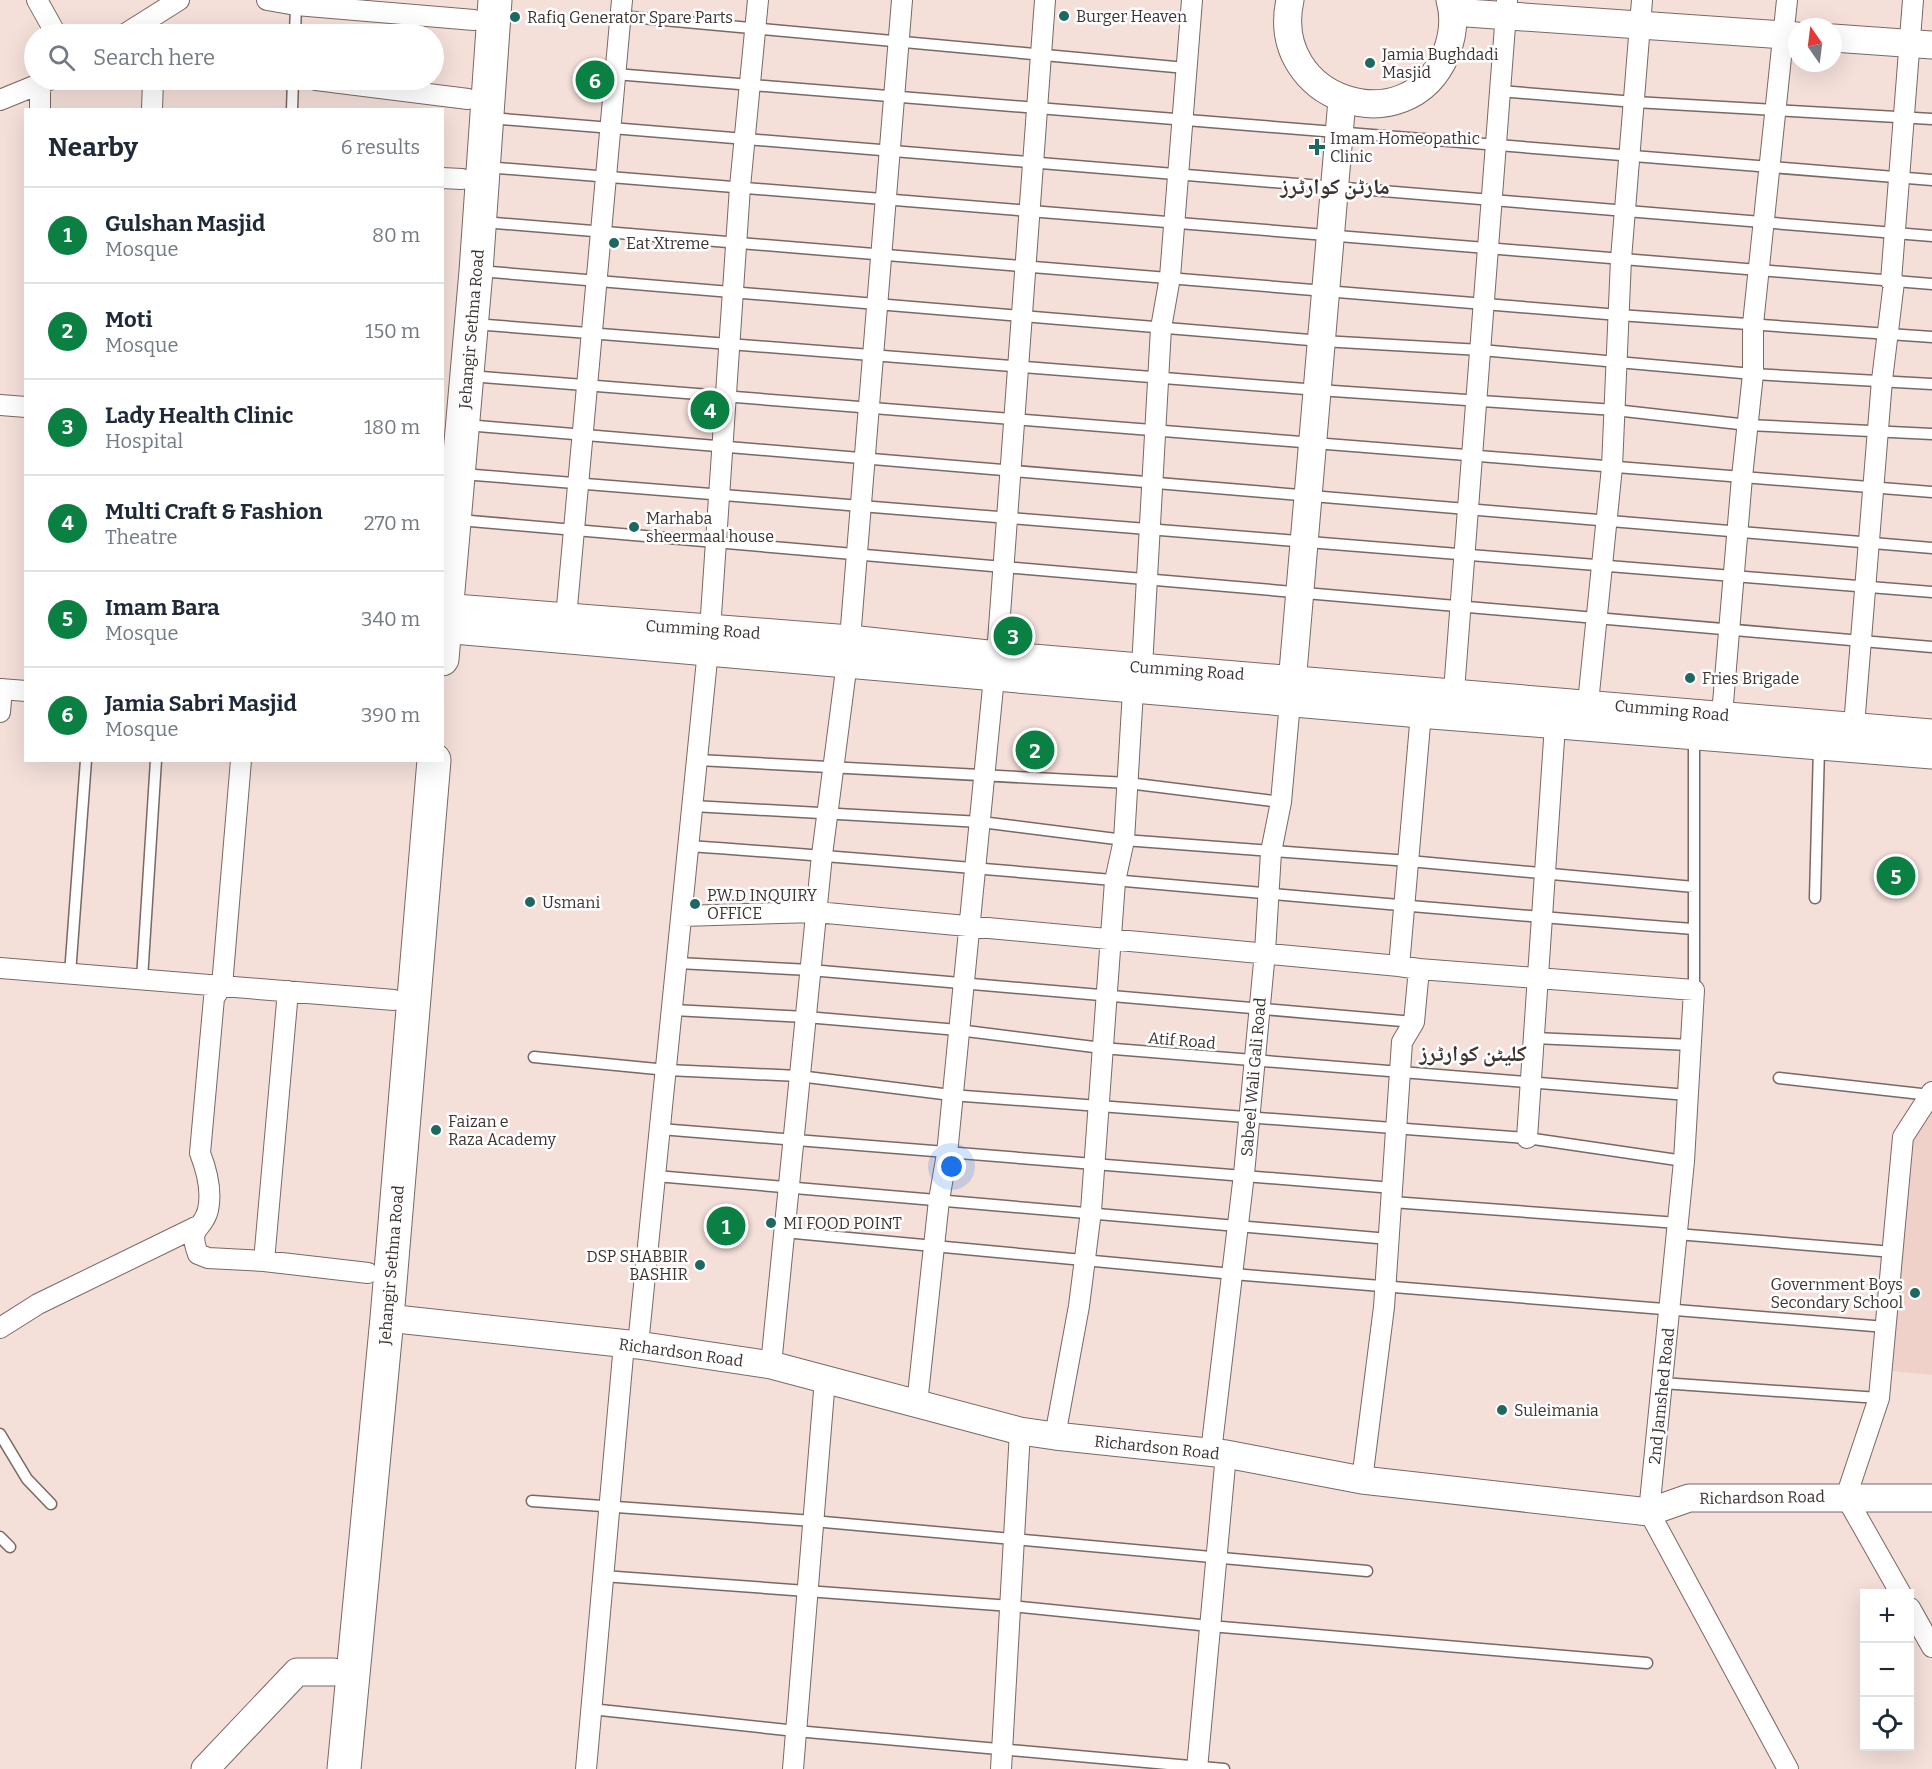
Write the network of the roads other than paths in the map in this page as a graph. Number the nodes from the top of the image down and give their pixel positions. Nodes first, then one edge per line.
1 (37, 0) edge
2 (179, 0) edge
3 (267, 0) edge
4 (758, 0) edge
5 (902, 0) edge
6 (1045, 0) edge
7 (1192, 0) edge
8 (1290, 0) edge
9 (1787, 0) edge
10 (1913, 0) edge
11 (296, 5) junction
12 (1452, 6) edge
13 (482, 7) edge
14 (621, 8) edge
15 (1506, 8) edge
16 (1642, 12) edge
17 (156, 14) junction
18 (1789, 18) edge
19 (50, 24) edge
20 (140, 24) edge
21 (156, 24) edge
22 (295, 24) edge
23 (756, 28) junction
24 (1788, 35) edge
25 (1842, 39) edge
26 (899, 41) junction
27 (1921, 44) edge
28 (1788, 51) edge
29 (1041, 55) junction
30 (1186, 68) junction
31 (615, 74) junction
32 (750, 86) junction
33 (25, 90) edge
34 (44, 90) edge
35 (153, 90) edge
36 (293, 90) edge
37 (374, 90) edge
38 (1500, 91) junction
39 (894, 97) junction
40 (0, 100) edge
41 (1342, 100) junction
42 (1635, 102) junction
43 (40, 108) edge
44 (152, 108) edge
45 (292, 108) edge
46 (478, 108) junction
47 (1777, 108) junction
48 (1038, 109) junction
49 (1904, 116) junction
50 (1932, 119) edge
51 (1182, 121) junction
52 (610, 128) junction
53 (1339, 134) junction
54 (745, 139) junction
55 (1496, 145) junction
56 (890, 150) junction
57 (1628, 156) junction
58 (1034, 162) junction
59 (1769, 168) junction
60 (1176, 173) junction
61 (462, 175) edge
62 (606, 177) junction
63 (1901, 179) junction
64 (1932, 180) edge
65 (1335, 186) junction
66 (740, 188) junction
67 (1492, 198) junction
68 (886, 200) junction
69 (1030, 211) junction
70 (1626, 211) junction
71 (1763, 221) junction
72 (479, 222) junction
73 (1173, 223) junction
74 (601, 231) junction
75 (1895, 233) junction
76 (1331, 236) junction
77 (1932, 236) edge
78 (735, 242) junction
79 (1489, 247) junction
80 (881, 254) junction
81 (1621, 259) junction
82 (1026, 266) junction
83 (1761, 268) junction
84 (476, 271) junction
85 (1170, 277) junction
86 (596, 281) junction
87 (1894, 282) junction
88 (1932, 284) edge
89 (1326, 290) junction
90 (733, 292) junction
91 (1484, 303) junction
92 (877, 304) junction
93 (1619, 315) junction
94 (1022, 316) junction
95 (471, 324) junction
96 (1752, 324) junction
97 (1161, 328) junction
98 (591, 333) junction
99 (1889, 334) junction
100 (1932, 338) edge
101 (1322, 341) junction
102 (730, 344) junction
103 (1481, 350) junction
104 (873, 355) junction
105 (1618, 360) junction
106 (1018, 367) junction
107 (1754, 374) junction
108 (466, 376) junction
109 (1158, 378) junction
110 (1882, 380) junction
111 (1932, 384) edge
112 (587, 385) junction
113 (1318, 390) junction
114 (726, 396) junction
115 (1477, 400) junction
116 (0, 405) edge
117 (24, 407) edge
118 (869, 408) junction
119 (1616, 410) junction
120 (1015, 419) junction
121 (453, 424) edge
122 (1748, 425) junction
123 (1155, 430) junction
124 (1879, 430) junction
125 (1932, 434) edge
126 (582, 435) junction
127 (1313, 443) junction
128 (724, 447) junction
129 (1473, 456) junction
130 (864, 459) junction
131 (1612, 467) junction
132 (1011, 471) junction
133 (459, 473) junction
134 (1742, 477) junction
135 (578, 483) junction
136 (1152, 483) junction
137 (1874, 488) junction
138 (1932, 492) edge
139 (721, 495) junction
140 (1309, 496) junction
141 (861, 506) junction
142 (1469, 509) junction
143 (1007, 518) junction
144 (456, 519) junction
145 (1608, 520) junction
146 (1150, 529) junction
147 (574, 530) junction
148 (1738, 531) junction
149 (717, 542) junction
150 (1305, 542) junction
151 (1869, 543) junction
152 (1932, 548) edge
153 (856, 554) junction
154 (1465, 555) junction
155 (1603, 566) junction
156 (1004, 567) junction
157 (1734, 576) junction
158 (1147, 579) junction
159 (1866, 587) junction
160 (1300, 592) junction
161 (1932, 592) edge
162 (1460, 606) junction
163 (566, 618) junction
164 (1597, 618) junction
165 (444, 626) edge
166 (1729, 630) junction
167 (850, 639) junction
168 (709, 640) junction
169 (1861, 641) junction
170 (1932, 647) edge
171 (845, 665) junction
172 (995, 666) junction
173 (1137, 679) junction
174 (1, 689) edge
175 (1291, 690) junction
176 (24, 691) edge
177 (1454, 691) junction
178 (1588, 703) junction
179 (0, 712) edge
180 (1420, 713) junction
181 (1722, 715) junction
182 (1555, 725) junction
183 (1854, 726) junction
184 (1932, 733) edge
185 (1694, 737) junction
186 (1819, 747) junction
187 (1932, 755) edge
188 (698, 760) junction
189 (86, 762) edge
190 (156, 762) edge
191 (241, 762) edge
192 (414, 762) edge
193 (434, 762) edge
194 (832, 766) junction
195 (985, 777) junction
196 (1128, 783) junction
197 (1281, 802) junction
198 (693, 806) junction
199 (827, 813) junction
200 (981, 822) junction
201 (1124, 840) junction
202 (689, 846) junction
203 (1271, 852) junction
204 (822, 855) junction
205 (1409, 861) junction
206 (976, 868) junction
207 (1545, 873) junction
208 (1115, 881) junction
209 (1694, 887) junction
210 (1267, 894) junction
211 (1815, 898) dead end
212 (1404, 908) junction
213 (816, 912) junction
214 (682, 916) junction
215 (1542, 918) junction
216 (969, 928) junction
217 (1693, 929) junction
218 (1112, 940) junction
219 (1265, 952) junction
220 (678, 963) junction
221 (1399, 966) junction
222 (0, 968) edge
223 (1419, 969) junction
224 (810, 970) junction
225 (70, 974) junction
226 (1538, 978) junction
227 (142, 980) junction
228 (963, 985) junction
229 (222, 986) junction
230 (1694, 990) junction
231 (288, 992) junction
232 (1107, 997) junction
233 (394, 1000) junction
234 (1260, 1009) junction
235 (673, 1010) junction
236 (806, 1017) junction
237 (1414, 1022) junction
238 (958, 1030) junction
239 (1534, 1038) junction
240 (1691, 1045) junction
241 (1102, 1048) junction
242 (534, 1057) dead end
243 (1254, 1061) junction
244 (667, 1070) junction
245 (1401, 1074) junction
246 (799, 1076) junction
247 (1779, 1078) dead end
248 (1531, 1084) junction
249 (1931, 1093) edge
250 (951, 1095) junction
251 (1688, 1095) junction
252 (1099, 1105) junction
253 (1248, 1118) junction
254 (1397, 1128) junction
255 (660, 1129) junction
256 (793, 1138) junction
257 (1527, 1138) junction
258 (947, 1154) junction
259 (1684, 1161) junction
260 (1094, 1164) junction
261 (1244, 1174) junction
262 (656, 1176) junction
263 (787, 1187) junction
264 (1392, 1195) junction
265 (939, 1200) junction
266 (1090, 1211) junction
267 (1237, 1224) junction
268 (196, 1227) junction
269 (1678, 1228) junction
270 (784, 1232) junction
271 (1389, 1239) junction
272 (934, 1246) junction
273 (1893, 1252) junction
274 (1085, 1260) junction
275 (264, 1261) junction
276 (368, 1273) junction
277 (1233, 1274) junction
278 (1386, 1285) junction
279 (1670, 1309) junction
280 (387, 1318) junction
281 (1886, 1327) junction
282 (0, 1328) edge
283 (631, 1345) junction
284 (771, 1365) junction
285 (825, 1379) junction
286 (1662, 1383) junction
287 (1879, 1398) junction
288 (917, 1404) junction
289 (1020, 1431) junction
290 (0, 1434) edge
291 (1055, 1436) junction
292 (1219, 1453) junction
293 (1362, 1480) junction
294 (1846, 1497) junction
295 (1932, 1498) edge
296 (532, 1501) dead end
297 (51, 1504) dead end
298 (609, 1507) junction
299 (1649, 1512) junction
300 (813, 1521) junction
301 (0, 1537) edge
302 (1016, 1539) junction
303 (10, 1547) dead end
304 (1216, 1556) junction
305 (1367, 1571) dead end
306 (603, 1576) junction
307 (1899, 1589) edge
308 (807, 1591) junction
309 (1011, 1606) junction
310 (1914, 1615) edge
311 (1210, 1626) junction
312 (1932, 1647) edge
313 (1647, 1663) dead end
314 (333, 1672) junction
315 (591, 1709) junction
316 (796, 1731) junction
317 (1003, 1749) junction
318 (1197, 1768) edge
319 (205, 1769) edge
320 (325, 1769) edge
321 (344, 1769) edge
322 (585, 1769) edge
323 (793, 1769) edge
324 (1001, 1769) edge
325 (1224, 1769) edge
326 (1788, 1769) edge

1 - 19 street
2 - 17 street
3 - 11 street
4 - 23 street
5 - 26 street
6 - 29 street
7 - 30 street
8 - 41 street
9 - 18 street
10 - 27 street
11 - 13 street
11 - 22 lane
12 - 15 street
12 - 41 street
13 - 46 highway, Jehangir Sethna Road
14 - 23 lane
14 - 31 street
15 - 16 street
15 - 38 street
16 - 24 street
16 - 42 street
17 - 20 street
17 - 21 street
23 - 26 lane
23 - 32 street
25 - 27 street
26 - 29 lane
26 - 39 street
27 - 49 street
28 - 47 street
29 - 30 lane
29 - 48 street
30 - 51 street
31 - 32 lane
31 - 52 street
32 - 39 lane
32 - 54 street
33 - 40 street
34 - 43 street
35 - 44 street
36 - 45 lane
37 - 46 street
38 - 42 lane
38 - 55 street
39 - 48 lane
39 - 56 street
41 - 53 street
42 - 47 lane
42 - 57 street
46 - 52 lane
46 - 61 highway, Jehangir Sethna Road
47 - 49 lane
47 - 59 street
48 - 51 lane
48 - 58 street
49 - 50 lane
49 - 63 street
51 - 53 lane
51 - 60 street
52 - 54 lane
52 - 62 street
53 - 55 lane
53 - 65 street
54 - 56 lane
54 - 66 street
55 - 57 lane
55 - 67 street
56 - 58 lane
56 - 68 street
57 - 59 lane
57 - 70 street
58 - 60 lane
58 - 69 street
59 - 63 lane
59 - 71 street
60 - 65 lane
60 - 73 street
61 - 62 lane
61 - 72 highway, Jehangir Sethna Road
61 - 121 highway, Jehangir Sethna Road
62 - 66 lane
62 - 74 street
63 - 64 lane
63 - 75 street
65 - 67 lane
65 - 76 street
66 - 68 lane
66 - 78 street
67 - 70 lane
67 - 79 street
68 - 69 lane
68 - 80 street
69 - 73 lane
69 - 82 street
70 - 71 lane
70 - 81 street
71 - 75 lane
71 - 83 street
72 - 74 lane
72 - 84 highway, Jehangir Sethna Road
73 - 76 lane
73 - 85 street
74 - 78 lane
74 - 86 street
75 - 77 lane
75 - 87 street
76 - 79 lane
76 - 89 street
78 - 80 lane
78 - 90 street
79 - 81 lane
79 - 91 street
80 - 82 lane
80 - 92 street
81 - 83 lane
81 - 93 street
82 - 85 lane
82 - 94 street
83 - 87 lane
83 - 96 street
84 - 86 lane
84 - 95 highway, Jehangir Sethna Road
85 - 89 lane
85 - 97 street
86 - 90 lane
86 - 98 street
87 - 88 lane
87 - 99 street
89 - 91 lane
89 - 101 street
90 - 92 lane
90 - 102 street
91 - 93 lane
91 - 103 street
92 - 94 lane
92 - 104 street
93 - 96 lane
93 - 105 street
94 - 97 lane
94 - 106 street
95 - 98 lane
95 - 108 highway, Jehangir Sethna Road
96 - 99 lane
96 - 107 street
97 - 101 lane
97 - 109 street
98 - 102 lane
98 - 112 street
99 - 100 lane
99 - 110 street
101 - 103 lane
101 - 113 street
102 - 104 lane
102 - 114 street
103 - 105 lane
103 - 115 street
104 - 106 lane
104 - 118 street
105 - 107 lane
105 - 119 street
106 - 109 lane
106 - 120 street
107 - 110 lane
107 - 122 street
108 - 112 lane
108 - 121 highway, Jehangir Sethna Road
109 - 113 lane
109 - 123 street
110 - 111 lane
110 - 124 street
112 - 114 lane
112 - 126 street
113 - 115 lane
113 - 127 street
114 - 118 lane
114 - 128 street
115 - 119 lane
115 - 129 street
116 - 117 street
118 - 120 lane
118 - 130 street
119 - 122 lane
119 - 131 street
120 - 123 lane
120 - 132 street
121 - 126 lane
121 - 133 highway, Jehangir Sethna Road
122 - 124 lane
122 - 134 street
123 - 127 lane
123 - 136 street
124 - 125 lane
124 - 137 street
126 - 128 lane
126 - 135 street
127 - 129 lane
127 - 140 street
128 - 130 lane
128 - 139 street
129 - 131 lane
129 - 142 street
130 - 132 lane
130 - 141 street
131 - 134 lane
131 - 145 street
132 - 136 lane
132 - 143 street
133 - 135 lane
133 - 144 highway, Jehangir Sethna Road
134 - 137 lane
134 - 148 street
135 - 139 lane
135 - 147 street
136 - 140 lane
136 - 146 street
137 - 138 lane
137 - 151 street
139 - 141 lane
139 - 149 street
140 - 142 lane
140 - 150 street
141 - 143 lane
141 - 153 street
142 - 145 lane
142 - 154 street
143 - 146 lane
143 - 156 street
144 - 147 lane
144 - 165 highway, Jehangir Sethna Road
145 - 148 lane
145 - 155 street
146 - 150 lane
146 - 158 street
147 - 149 lane
147 - 163 street
148 - 151 lane
148 - 157 street
149 - 153 lane
149 - 168 street
150 - 154 lane
150 - 160 street
151 - 152 lane
151 - 159 street
153 - 156 lane
153 - 167 street
154 - 155 lane
154 - 162 street
155 - 157 lane
155 - 164 street
156 - 158 lane
156 - 172 street
157 - 159 lane
157 - 166 street
158 - 160 lane
158 - 173 street
159 - 161 lane
159 - 169 street
160 - 162 lane
160 - 175 street
162 - 164 lane
162 - 177 street
163 - 165 street, Cumming Road
163 - 168 street, Cumming Road
164 - 166 lane
164 - 178 street
165 - 168 street, Cumming Road
166 - 169 lane
166 - 181 street
167 - 168 street, Cumming Road
167 - 171 street
167 - 172 street, Cumming Road
168 - 171 street, Cumming Road
168 - 188 street
169 - 170 lane
169 - 183 street
171 - 172 street, Cumming Road
171 - 194 street
172 - 173 street, Cumming Road
172 - 195 street
173 - 175 street, Cumming Road
173 - 196 street
174 - 176 street
174 - 179 street
175 - 177 street, Cumming Road
175 - 180 street, Cumming Road
175 - 197 street, Sabeel Wali Gali Road
177 - 178 street, Cumming Road
178 - 181 street, Cumming Road
180 - 182 street, Cumming Road
180 - 205 street
181 - 183 street, Cumming Road
182 - 185 street, Cumming Road
182 - 207 street
183 - 184 street, Cumming Road
185 - 186 street, Cumming Road
185 - 209 lane
186 - 187 street, Cumming Road
186 - 211 lane
188 - 194 lane
188 - 198 street
189 - 225 lane
190 - 227 lane
191 - 229 street
192 - 233 highway, Jehangir Sethna Road
193 - 280 highway, Jehangir Sethna Road
194 - 195 lane
194 - 199 street
195 - 196 lane
195 - 200 street
196 - 197 lane
196 - 201 street
197 - 203 street, Sabeel Wali Gali Road
198 - 199 lane
198 - 202 street
199 - 200 lane
199 - 204 street
200 - 201 lane
200 - 206 street
201 - 203 lane
201 - 208 street
202 - 204 lane
202 - 214 street
203 - 205 lane
203 - 210 street, Sabeel Wali Gali Road
204 - 206 lane
204 - 213 street
205 - 207 lane
205 - 212 street
206 - 208 lane
206 - 216 street
207 - 209 lane
207 - 215 street
208 - 210 lane
208 - 218 street
209 - 217 lane
210 - 212 lane
210 - 219 street, Sabeel Wali Gali Road
212 - 215 lane
212 - 221 street
213 - 214 street
213 - 216 street
213 - 224 street
214 - 220 street
215 - 217 lane
215 - 226 street
216 - 218 street
216 - 228 street
217 - 230 lane
218 - 219 street
218 - 232 street
219 - 221 street
219 - 234 street, Sabeel Wali Gali Road
220 - 224 lane
220 - 235 street
221 - 223 street
222 - 225 street
223 - 226 street
223 - 237 street
224 - 228 lane
224 - 236 street
225 - 227 street
226 - 230 street
226 - 239 street
227 - 229 street
228 - 232 lane
228 - 238 street
229 - 231 street
229 - 268 street
230 - 240 street, 2nd Jamshed Road
231 - 233 street
231 - 275 street
232 - 234 lane
232 - 241 street
233 - 276 highway, Jehangir Sethna Road
234 - 237 lane
234 - 243 street, Sabeel Wali Gali Road
235 - 236 lane, Atif Road
235 - 244 street
236 - 238 lane, Atif Road
236 - 246 street
237 - 245 street
238 - 241 lane, Atif Road
238 - 250 street
239 - 240 lane
239 - 248 street
240 - 251 street, 2nd Jamshed Road
241 - 243 lane, Atif Road
241 - 252 street
242 - 244 lane
243 - 245 lane, Atif Road
243 - 253 street, Sabeel Wali Gali Road
244 - 246 lane
244 - 255 street
245 - 248 lane, Atif Road
245 - 254 street
246 - 250 lane
246 - 256 street
247 - 249 lane
248 - 251 lane, Atif Road
248 - 257 street
249 - 273 street
250 - 252 lane
250 - 258 street
251 - 259 street, 2nd Jamshed Road
252 - 253 lane
252 - 260 street
253 - 254 lane
253 - 261 street, Sabeel Wali Gali Road
254 - 257 lane
254 - 264 street
255 - 256 lane
255 - 262 street
256 - 258 lane
256 - 263 street
257 - 259 lane
258 - 260 lane
258 - 265 street
259 - 269 street, 2nd Jamshed Road
260 - 261 lane
260 - 266 street
261 - 264 lane
261 - 267 street, Sabeel Wali Gali Road
262 - 263 lane
262 - 283 street
263 - 265 lane
263 - 270 street
264 - 269 lane
264 - 271 street
265 - 266 lane
265 - 272 street
266 - 267 lane
266 - 274 street
267 - 271 lane
267 - 277 street, Sabeel Wali Gali Road
268 - 275 street
268 - 282 street
269 - 273 lane
269 - 279 street, 2nd Jamshed Road
270 - 272 lane
270 - 284 street
271 - 278 street
272 - 274 lane
272 - 288 street
273 - 281 street
274 - 277 lane
274 - 291 street
275 - 276 street
276 - 314 highway, Jehangir Sethna Road
277 - 278 lane
277 - 292 street, Sabeel Wali Gali Road
278 - 279 lane
278 - 293 street
279 - 281 lane
279 - 286 street, 2nd Jamshed Road
280 - 283 street, Richardson Road
280 - 321 highway, Jehangir Sethna Road
281 - 287 street
283 - 284 street, Richardson Road
283 - 298 street
284 - 285 street, Richardson Road
285 - 288 street, Richardson Road
285 - 300 street
286 - 287 lane
286 - 299 street, 2nd Jamshed Road
287 - 294 street
288 - 289 street, Richardson Road
289 - 291 street, Richardson Road
289 - 302 street
290 - 297 lane
291 - 292 street, Richardson Road
292 - 293 street, Richardson Road
292 - 304 street, Sabeel Wali Gali Road
293 - 299 street, Richardson Road
294 - 295 street, Richardson Road
294 - 299 street, Richardson Road
294 - 307 street
296 - 298 lane
298 - 300 lane
298 - 306 street
299 - 326 street
300 - 302 lane
300 - 308 street
301 - 303 lane
302 - 304 lane
302 - 309 street
304 - 305 lane
304 - 311 street, Sabeel Wali Gali Road
306 - 308 lane
306 - 315 street
308 - 309 lane
308 - 316 street
309 - 311 lane
309 - 317 street
310 - 312 street
311 - 313 lane
311 - 318 street, Sabeel Wali Gali Road
314 - 319 street
314 - 320 highway, Jehangir Sethna Road
315 - 316 lane
315 - 322 street
316 - 317 lane
316 - 323 street
317 - 318 lane
317 - 324 street
318 - 325 lane

